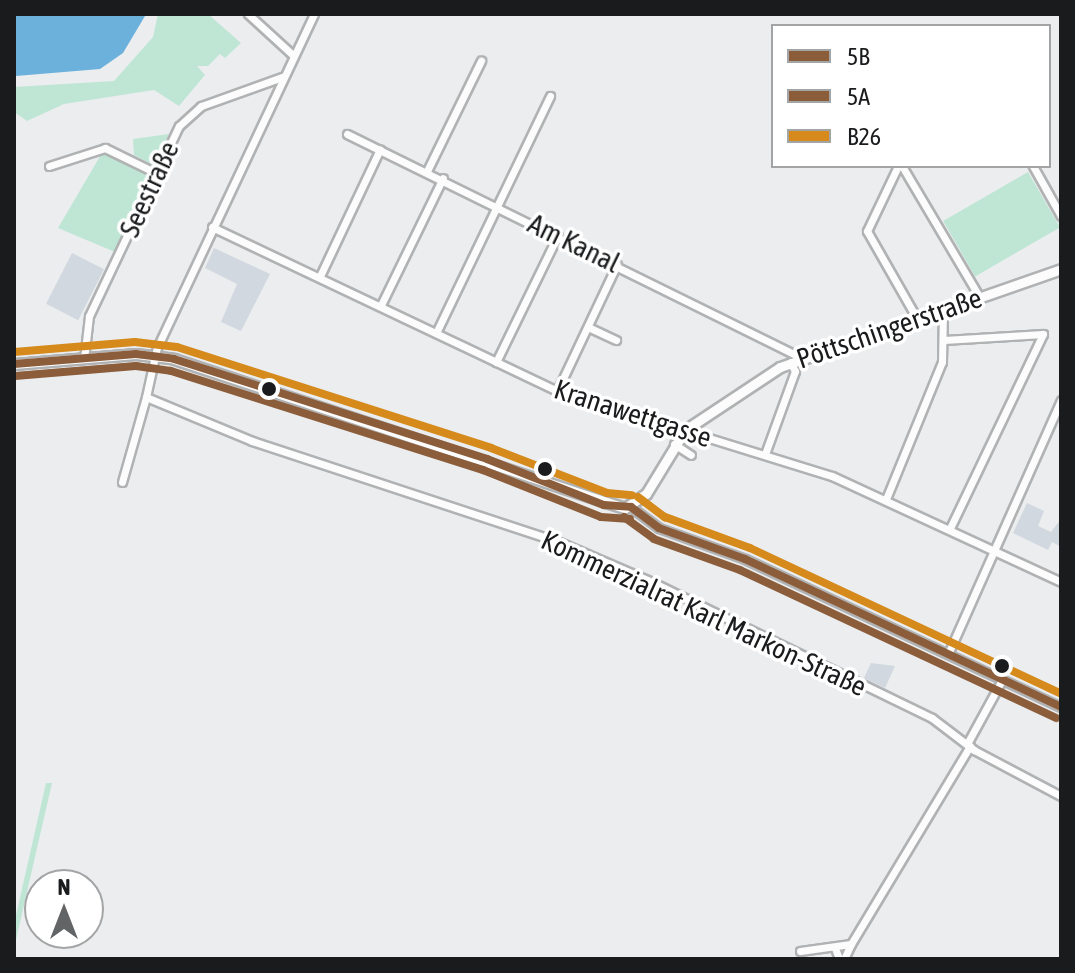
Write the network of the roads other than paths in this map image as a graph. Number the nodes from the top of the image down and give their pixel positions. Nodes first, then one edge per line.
1 (248, 14) edge
2 (314, 14) edge
3 (294, 56) junction
4 (481, 61) dead end
5 (282, 77) junction
6 (550, 96) dead end
7 (347, 134) dead end
8 (380, 149) junction
9 (49, 166) dead end
10 (899, 168) edge
11 (901, 168) edge
12 (1034, 168) edge
13 (427, 171) junction
14 (158, 174) junction
15 (443, 178) junction
16 (497, 206) junction
17 (1061, 216) edge
18 (212, 227) junction
19 (558, 235) junction
20 (617, 264) junction
21 (1061, 269) edge
22 (320, 276) junction
23 (979, 296) junction
24 (381, 305) junction
25 (943, 308) junction
26 (916, 317) junction
27 (588, 327) junction
28 (436, 333) junction
29 (616, 340) dead end
30 (944, 340) junction
31 (156, 355) junction
32 (84, 359) junction
33 (795, 359) junction
34 (496, 362) junction
35 (14, 364) edge
36 (557, 391) junction
37 (146, 397) junction
38 (1061, 400) edge
39 (685, 430) junction
40 (674, 444) junction
41 (765, 454) junction
42 (691, 455) dead end
43 (122, 482) dead end
44 (886, 499) junction
45 (631, 507) junction
46 (950, 528) junction
47 (991, 547) junction
48 (1061, 582) edge
49 (948, 654) junction
50 (1002, 680) junction
51 (1061, 707) edge
52 (969, 744) junction
53 (1061, 796) edge
54 (851, 944) junction
55 (835, 948) junction
56 (800, 951) dead end
57 (842, 959) edge

1 - 3 street
2 - 3 street
3 - 5 street
4 - 13 street
5 - 14 street, Seestraße
5 - 18 street
6 - 16 street
7 - 8 street, Am Kanal
8 - 13 street, Am Kanal
8 - 22 street
9 - 14 street
10 - 26 street
11 - 23 street
12 - 17 street
13 - 15 street, Am Kanal
14 - 32 street, Seestraße
15 - 16 street, Am Kanal
15 - 24 street
16 - 19 street, Am Kanal
16 - 28 street
18 - 22 street, Kranawettgasse
18 - 31 street
19 - 20 street, Am Kanal
19 - 34 street
20 - 27 street
20 - 33 street, Am Kanal
21 - 23 main road, Pöttschingerstraße
22 - 24 street, Kranawettgasse
23 - 25 main road, Pöttschingerstraße
24 - 28 street, Kranawettgasse
25 - 26 main road, Pöttschingerstraße
25 - 30 street
26 - 33 main road, Pöttschingerstraße
27 - 29 street
27 - 36 street
28 - 34 street, Kranawettgasse
30 - 44 street
30 - 46 street
31 - 32 main road
31 - 37 street
31 - 45 main road
32 - 35 main road
33 - 39 main road, Pöttschingerstraße
33 - 41 street
34 - 36 street, Kranawettgasse
36 - 39 street, Kranawettgasse
37 - 43 street
37 - 52 street, Kommerzialrat Karl Markon-Straße
38 - 47 street
39 - 40 main road, Pöttschingerstraße
39 - 41 street, Kranawettgasse
40 - 42 street
40 - 45 main road, Pöttschingerstraße
41 - 44 street, Kranawettgasse
44 - 46 street, Kranawettgasse
45 - 49 street
46 - 47 street, Kranawettgasse
47 - 48 street, Kranawettgasse
47 - 49 street
49 - 50 street
50 - 51 street
50 - 52 street
52 - 53 street, Kommerzialrat Karl Markon-Straße
52 - 54 street
54 - 55 street
54 - 57 street
55 - 56 street
55 - 57 street

